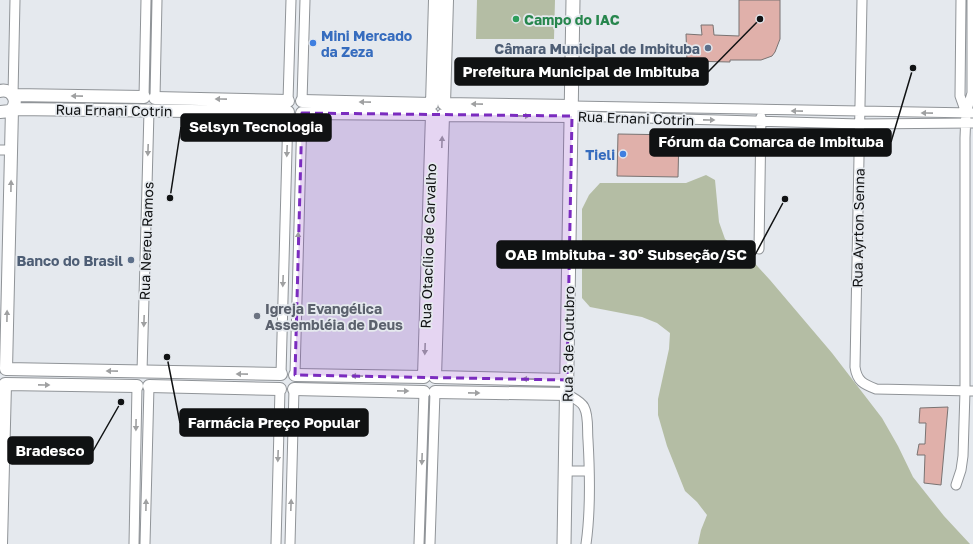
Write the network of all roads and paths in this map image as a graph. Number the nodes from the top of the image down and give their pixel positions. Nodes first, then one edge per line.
1 (15, 0) edge
2 (146, 0) edge
3 (157, 0) edge
4 (291, 0) edge
5 (305, 0) edge
6 (435, 0) edge
7 (447, 0) edge
8 (573, 0) edge
9 (862, 0) edge
10 (961, 0) edge
11 (972, 0) edge
12 (440, 31) junction
13 (146, 32) junction
14 (156, 32) junction
15 (0, 91) edge
16 (13, 95) junction
17 (58, 96) junction
18 (104, 97) junction
19 (150, 98) junction
20 (203, 99) junction
21 (241, 100) junction
22 (288, 106) junction
23 (302, 107) junction
24 (12, 109) junction
25 (438, 109) junction
26 (689, 109) junction
27 (57, 110) junction
28 (103, 110) junction
29 (761, 110) junction
30 (149, 111) junction
31 (572, 111) junction
32 (0, 112) edge
33 (202, 112) junction
34 (241, 112) junction
35 (860, 112) junction
36 (969, 113) edge
37 (689, 119) junction
38 (760, 121) junction
39 (969, 123) edge
40 (860, 124) junction
41 (6, 150) edge
42 (759, 249) dead end
43 (3, 367) edge
44 (142, 372) junction
45 (192, 373) junction
46 (280, 374) junction
47 (295, 375) junction
48 (375, 376) junction
49 (430, 377) junction
50 (503, 378) junction
51 (567, 380) junction
52 (3, 386) edge
53 (143, 386) junction
54 (193, 387) junction
55 (280, 389) junction
56 (294, 389) junction
57 (374, 391) junction
58 (969, 391) edge
59 (429, 392) junction
60 (503, 393) junction
61 (567, 394) junction
62 (422, 434) junction
63 (433, 434) junction
64 (278, 470) junction
65 (292, 471) junction
66 (566, 471) junction
67 (590, 471) junction
68 (136, 472) junction
69 (147, 473) junction
70 (956, 485) dead end
71 (1, 511) edge
72 (420, 517) junction
73 (431, 518) junction
74 (1, 544) edge
75 (134, 544) edge
76 (145, 544) edge
77 (276, 544) edge
78 (290, 544) edge
79 (419, 544) edge
80 (430, 544) edge
81 (564, 544) edge
82 (586, 544) edge

1 - 16 street
2 - 13 street
3 - 14 street
4 - 22 street
5 - 23 street
6 - 12 street, Rua Otacílio de Carvalho
7 - 12 street, Rua Otacílio de Carvalho
8 - 31 main road, Rua 3 de Outubro
9 - 35 street, Rua Ayrton Senna
10 - 36 street
11 - 36 street
12 - 25 street, Rua Otacílio de Carvalho
13 - 14 street
13 - 19 street
14 - 19 street
15 - 16 street, Rua Ernani Cotrin
16 - 17 street, Rua Ernani Cotrin
16 - 24 street
18 -> 17 street, Rua Ernani Cotrin
17 - 27 street
18 - 19 street, Rua Ernani Cotrin
18 - 28 street
19 - 20 street, Rua Ernani Cotrin
19 - 30 street
21 -> 20 street, Rua Ernani Cotrin
20 - 33 street
21 - 22 street, Rua Ernani Cotrin
21 - 34 street
22 - 23 street
22 - 23 street
22 - 34 street, Rua Ernani Cotrin
22 -> 46 street
23 - 25 street, Rua Ernani Cotrin
47 -> 23 street
24 - 27 street, Rua Ernani Cotrin
24 - 32 street, Rua Ernani Cotrin
24 - 41 street
25 - 31 street, Rua Ernani Cotrin
25 - 49 street, Rua Otacílio de Carvalho
26 - 29 street, Rua Ernani Cotrin
26 - 31 street, Rua Ernani Cotrin
26 - 37 street
27 - 28 street, Rua Ernani Cotrin
28 - 30 street, Rua Ernani Cotrin
35 -> 29 street, Rua Ernani Cotrin
29 - 38 street
30 - 33 street, Rua Ernani Cotrin
30 -> 44 street, Rua Nereu Ramos
31 - 37 street, Rua Ernani Cotrin
31 - 51 main road, Rua 3 de Outubro
33 - 34 street, Rua Ernani Cotrin
36 -> 35 street, Rua Ernani Cotrin
35 - 40 street, Rua Ayrton Senna
36 - 39 street
37 -> 38 street, Rua Ernani Cotrin
38 - 40 street, Rua Ernani Cotrin
38 - 42 street
39 - 40 street, Rua Ernani Cotrin
39 - 58 street
40 - 58 street, Rua Ayrton Senna
43 -> 41 street
44 -> 43 street
43 - 52 street
44 - 45 street
44 - 53 street
46 -> 45 street
45 - 54 street
46 - 47 street
46 - 55 street
48 -> 47 street
47 - 56 street
48 - 49 street
48 - 57 street
49 - 50 street
49 - 59 street
49 - 59 street
51 -> 50 street
50 - 60 street
51 - 61 main road, Rua 3 de Outubro
52 -> 53 street
52 - 71 street
53 - 54 street
53 -> 68 street
53 - 69 street
54 - 55 street
55 - 56 street
55 -> 64 street
56 - 57 street
56 - 65 street
57 -> 59 street
58 - 70 street
59 -> 60 street
59 - 62 street
59 - 63 street
60 - 61 street
61 - 66 main road, Rua 3 de Outubro
61 - 67 street
62 - 63 street
62 -> 72 street
63 - 73 street
64 - 65 street
64 - 77 street
78 -> 65 street
66 - 67 street
66 - 81 main road, Rua 3 de Outubro
67 - 82 street
68 - 69 street
68 - 75 street
76 -> 69 street
71 - 74 street
72 - 73 street
72 - 79 street
73 - 80 street

